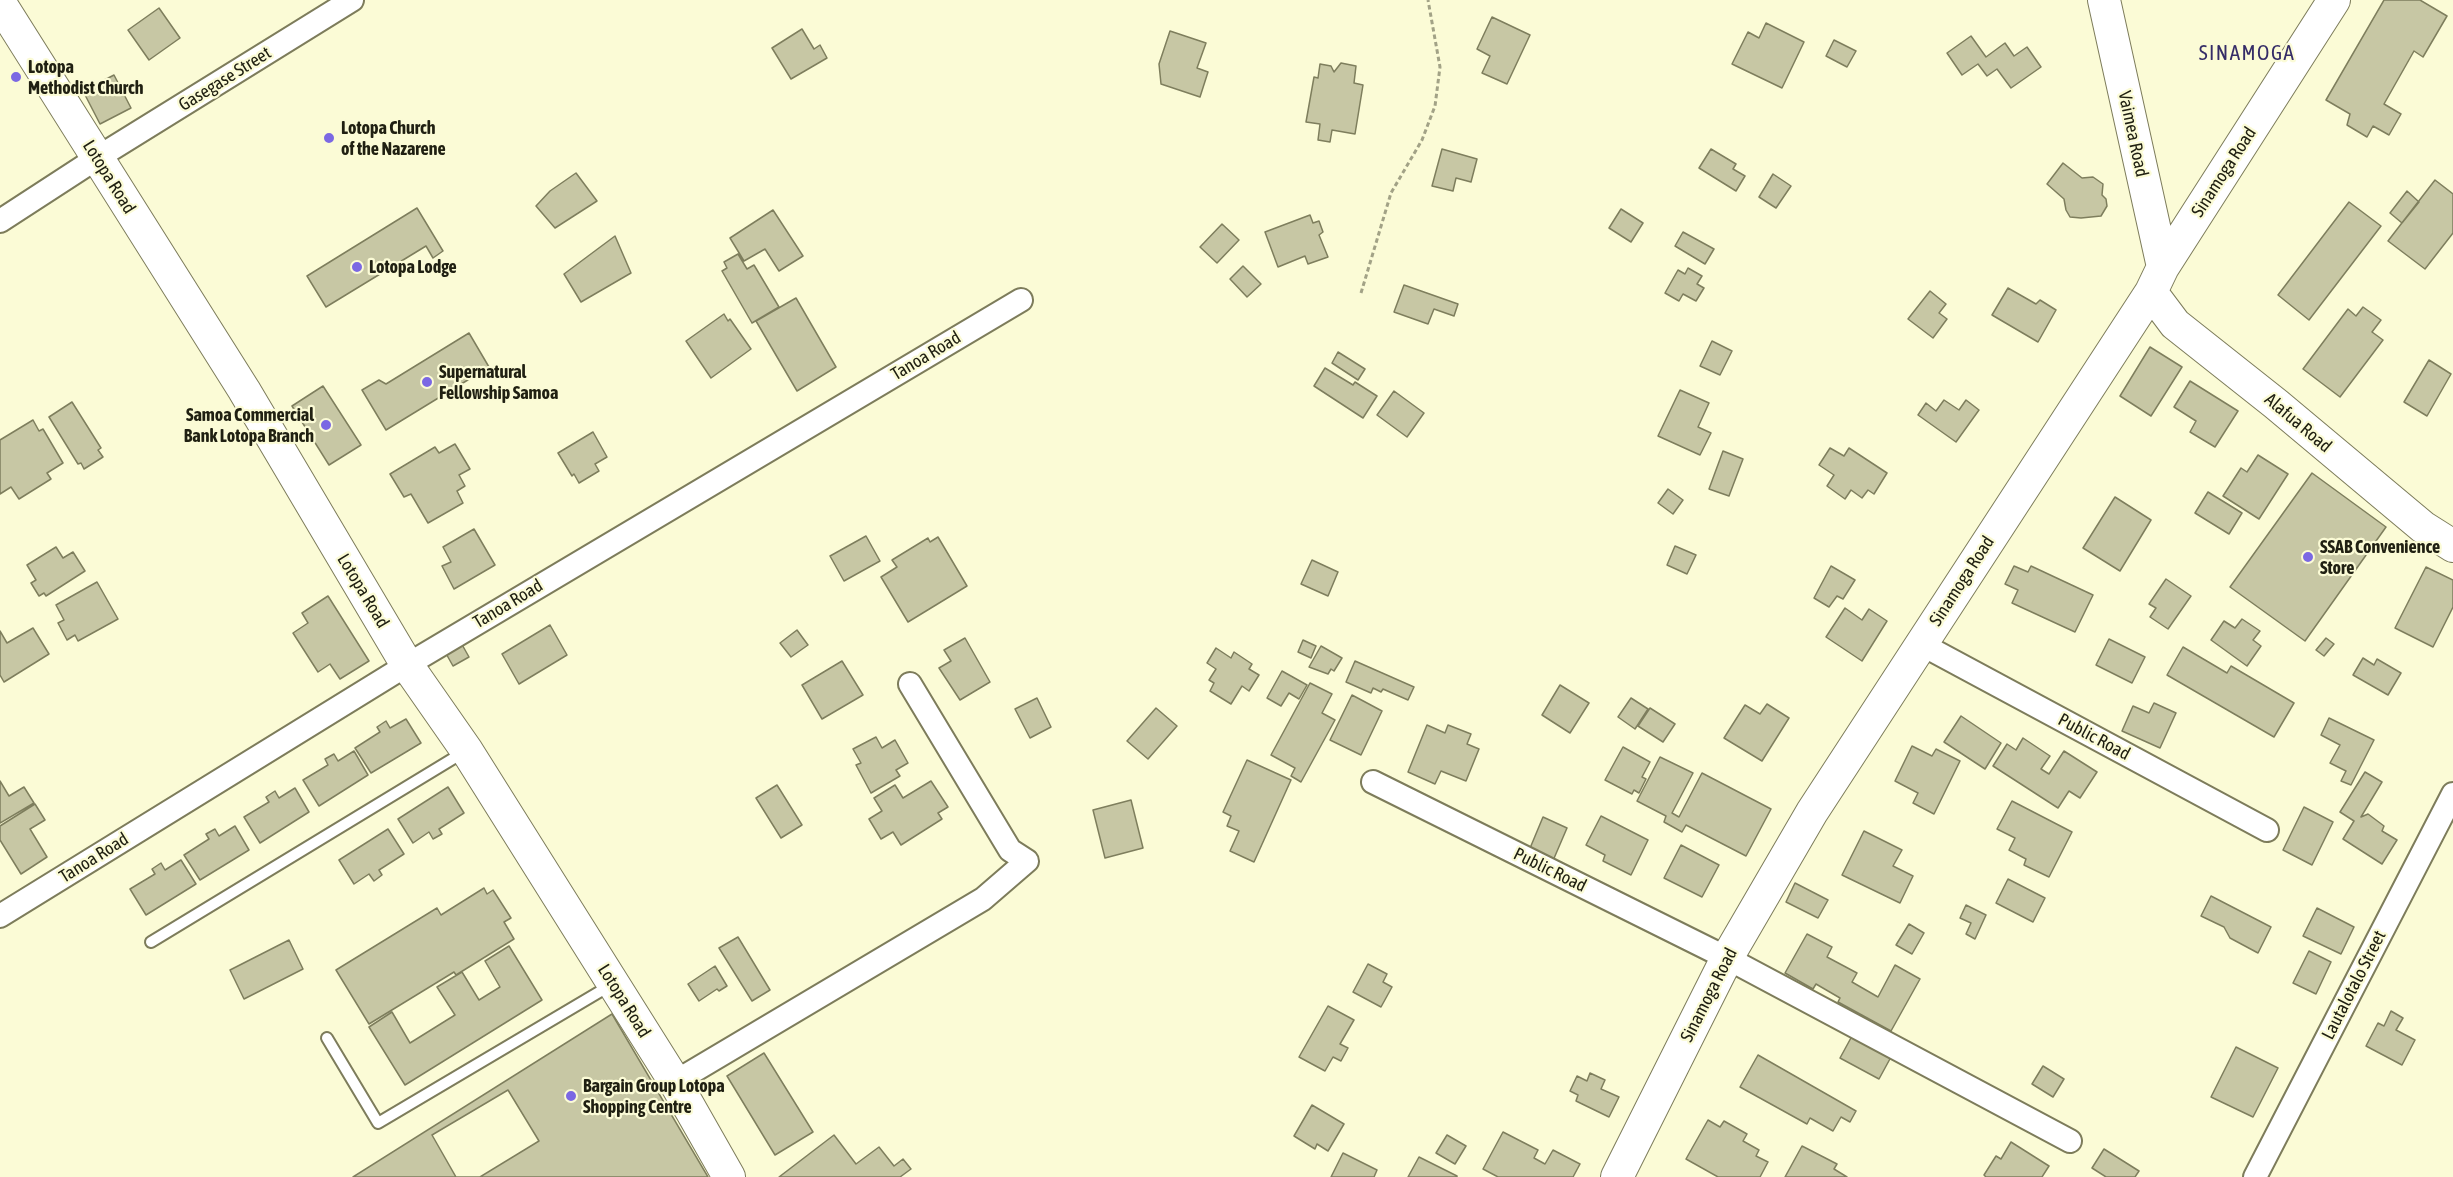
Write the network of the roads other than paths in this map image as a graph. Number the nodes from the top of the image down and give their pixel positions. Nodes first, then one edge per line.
1 (352, 0) edge
2 (2104, 0) edge
3 (2334, 0) edge
4 (0, 3) edge
5 (97, 158) junction
6 (0, 221) edge
7 (2157, 279) junction
8 (1021, 300) dead end
9 (2453, 546) edge
10 (1921, 644) junction
11 (407, 665) junction
12 (910, 684) dead end
13 (467, 750) junction
14 (1373, 782) dead end
15 (2453, 794) edge
16 (2267, 830) dead end
17 (0, 916) edge
18 (151, 942) dead end
19 (1726, 958) junction
20 (613, 984) junction
21 (327, 1038) dead end
22 (675, 1082) junction
23 (2070, 1141) dead end
24 (729, 1177) edge
25 (1617, 1177) edge
26 (2255, 1177) edge

1 - 5 street, Gasegase Street
2 - 7 street, Vaimea Road
3 - 7 street, Sinamoga Road
4 - 5 street, Lotopa Road
5 - 6 street
5 - 11 street, Lotopa Road
7 - 9 street, Alafua Road
7 - 10 street, Sinamoga Road
8 - 11 street, Tanoa Road
10 - 16 street, Public Road
10 - 19 street, Sinamoga Road
11 - 13 street, Lotopa Road
11 - 17 street, Tanoa Road
12 - 22 street
13 - 18 lane
13 - 20 street, Lotopa Road
14 - 19 street, Public Road
15 - 26 street, Lautalotalo Street
19 - 23 street, Public Road
19 - 25 street, Sinamoga Road
20 - 21 lane
20 - 22 street, Lotopa Road
22 - 24 street, Lotopa Road

